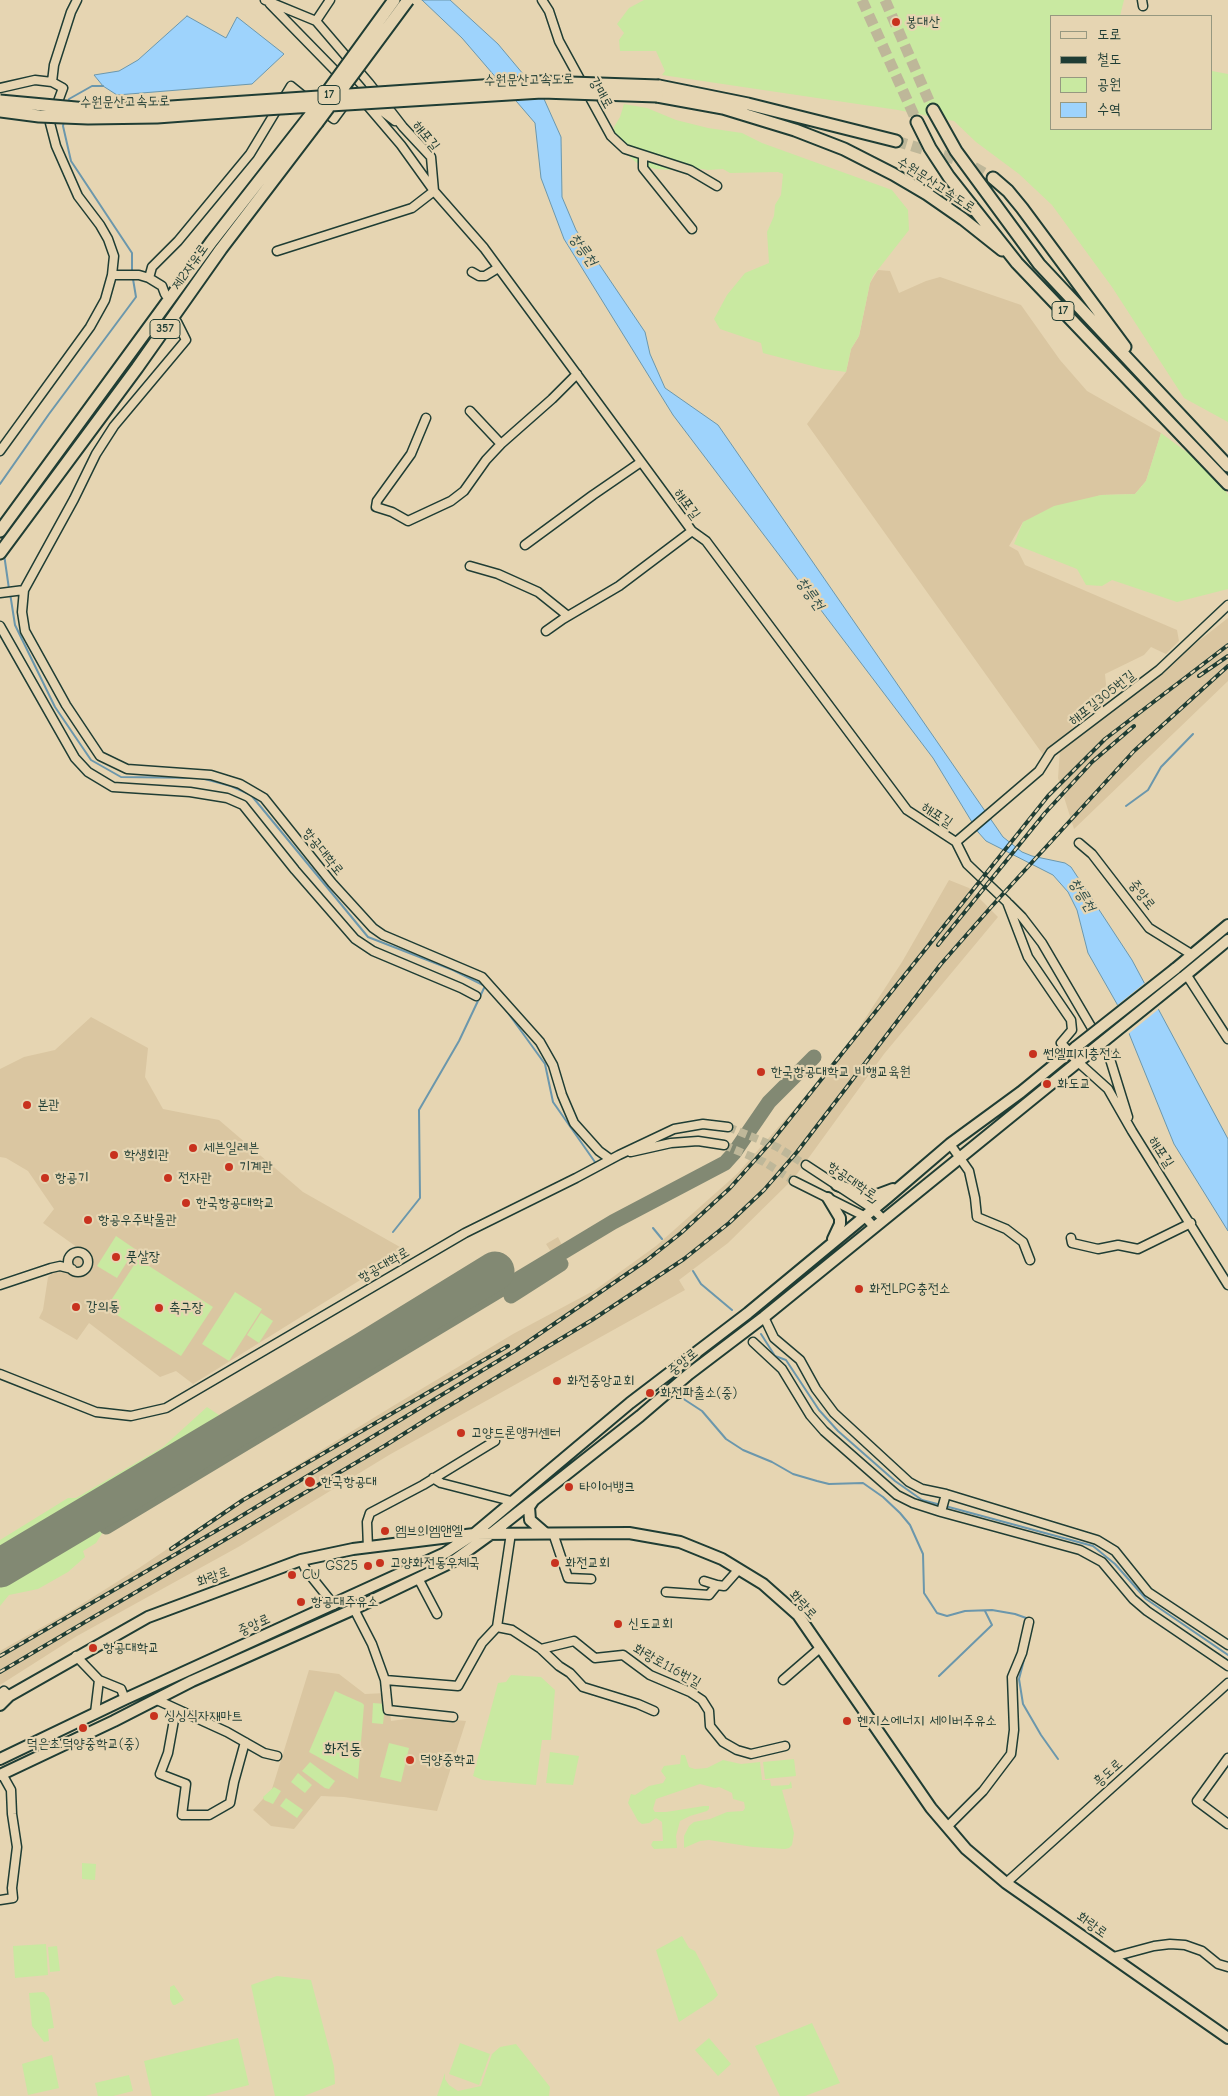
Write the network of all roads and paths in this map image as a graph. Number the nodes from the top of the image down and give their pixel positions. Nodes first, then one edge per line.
1 (77, 0) edge
2 (330, 0) edge
3 (394, 0) edge
4 (408, 0) edge
5 (542, 0) edge
6 (266, 1) edge
7 (316, 22) junction
8 (52, 82) junction
9 (0, 88) edge
10 (354, 90) junction
11 (658, 91) junction
12 (0, 101) edge
13 (933, 110) tunnel mouth
14 (0, 111) edge
15 (313, 120) junction
16 (917, 122) tunnel mouth
17 (403, 127) junction
18 (896, 141) tunnel mouth
19 (643, 155) junction
20 (992, 178) tunnel mouth
21 (717, 186) dead end
22 (434, 191) junction
23 (692, 229) dead end
24 (277, 251) dead end
25 (1017, 263) junction
26 (498, 268) junction
27 (472, 272) dead end
28 (112, 275) junction
29 (149, 278) junction
30 (165, 294) dead end
31 (177, 322) dead end
32 (577, 374) junction
33 (1161, 394) junction
34 (470, 411) dead end
35 (426, 418) dead end
36 (501, 444) junction
37 (0, 451) edge
38 (641, 462) junction
39 (1228, 466) edge
40 (1228, 484) edge
41 (0, 531) edge
42 (692, 531) junction
43 (525, 545) dead end
44 (0, 553) edge
45 (470, 566) dead end
46 (20, 590) junction
47 (0, 593) edge
48 (1228, 604) edge
49 (568, 616) junction
50 (0, 626) edge
51 (546, 631) dead end
52 (956, 842) junction
53 (1079, 843) dead end
54 (1007, 902) junction
55 (1228, 925) edge
56 (1228, 940) edge
57 (1191, 954) junction
58 (1181, 973) junction
59 (476, 996) dead end
60 (1228, 1039) edge
61 (1073, 1050) junction
62 (1081, 1060) junction
63 (728, 1127) tunnel mouth
64 (1132, 1131) junction
65 (950, 1144) junction
66 (724, 1145) tunnel mouth
67 (619, 1154) junction
68 (960, 1158) junction
69 (608, 1161) junction
70 (806, 1165) tunnel mouth
71 (794, 1181) tunnel mouth
72 (903, 1184) junction
73 (838, 1185) junction
74 (828, 1198) junction
75 (873, 1209) junction
76 (864, 1216) junction
77 (883, 1219) junction
78 (1191, 1224) junction
79 (874, 1227) junction
80 (1072, 1238) dead end
81 (830, 1244) junction
82 (69, 1260) junction
83 (1030, 1260) dead end
84 (51, 1268) junction
85 (72, 1269) junction
86 (0, 1285) edge
87 (1228, 1285) edge
88 (764, 1317) junction
89 (753, 1342) dead end
90 (0, 1374) edge
91 (495, 1441) dead end
92 (433, 1478) junction
93 (946, 1494) junction
94 (538, 1496) junction
95 (511, 1501) junction
96 (941, 1512) junction
97 (492, 1533) junction
98 (511, 1533) junction
99 (550, 1533) junction
100 (474, 1534) junction
101 (419, 1542) junction
102 (368, 1548) junction
103 (301, 1560) junction
104 (424, 1562) junction
105 (739, 1569) junction
106 (418, 1578) junction
107 (591, 1579) dead end
108 (704, 1581) dead end
109 (717, 1586) junction
110 (666, 1592) dead end
111 (334, 1605) junction
112 (354, 1609) junction
113 (437, 1614) dead end
114 (1029, 1622) dead end
115 (497, 1627) junction
116 (1228, 1645) edge
117 (820, 1648) junction
118 (541, 1649) junction
119 (76, 1656) junction
120 (1228, 1666) edge
121 (99, 1680) junction
122 (385, 1680) junction
123 (783, 1680) dead end
124 (1228, 1683) edge
125 (4, 1695) edge
126 (125, 1699) junction
127 (157, 1700) junction
128 (0, 1705) edge
129 (176, 1709) junction
130 (654, 1711) dead end
131 (95, 1714) junction
132 (453, 1717) dead end
133 (245, 1742) junction
134 (785, 1746) dead end
135 (277, 1756) dead end
136 (1228, 1758) edge
137 (0, 1759) edge
138 (1, 1774) edge
139 (1228, 1824) edge
140 (947, 1827) junction
141 (1006, 1883) junction
142 (0, 1900) edge
143 (1113, 1957) junction
144 (1228, 1967) edge
145 (1228, 2038) edge

1 - 8 street
2 - 7 street
3 - 15 highway, 제2자유로 / 357, bridge
4 - 15 highway, 제2자유로 / 357, bridge
5 - 19 street, 강매로
6 - 7 street, 해포길
6 - 10 street
7 - 17 street, 해포길
8 - 9 street
8 - 28 street
10 - 17 street
10 - 22 street
10 - 29 street
11 - 12 highway, 수원문산고속도로 / 17, bridge
11 - 14 highway, 수원문산고속도로 / 17, bridge
11 - 18 highway, 수원문산고속도로 / 17
11 - 25 highway, 수원문산고속도로 / 17
13 - 33 highway, 수원문산고속도로 / 17
15 - 41 highway, 제2자유로 / 357
15 - 44 highway, 제2자유로 / 357
16 - 25 highway, 수원문산고속도로 / 17
17 - 22 street, 해포길
19 - 21 street, 강매로
19 - 23 street
20 - 33 highway, 수원문산고속도로 / 17
22 - 24 street
22 - 26 street, 해포길
25 - 40 highway, 수원문산고속도로 / 17
26 - 27 street
26 - 32 street, 해포길
28 - 29 street
28 - 37 street
29 - 30 street
31 - 46 street
32 - 36 street
32 - 38 street, 해포길
33 - 39 highway, 수원문산고속도로 / 17
34 - 36 street
35 - 36 street
38 - 42 street, 해포길
38 - 43 street
42 - 49 street
42 - 52 street, 해포길
45 - 49 street
46 - 47 street
46 - 69 street, 항공대학로
48 - 52 street, 해포길305번길
49 - 51 street
50 - 59 street
52 - 54 street, 해포길
53 - 57 street, 중앙로
54 - 61 street, 해포길
54 - 64 street
55 - 57 main road
56 - 58 main road
57 - 58 main road
58 - 60 street
58 - 61 main road, 중앙로, bridge
58 - 62 main road, 중앙로, bridge
61 - 62 street, 해포길
61 - 65 main road, 중앙로
62 - 64 street, 해포길
62 - 68 main road, 중앙로
63 - 67 street
64 - 78 street, 해포길
65 - 68 street
65 - 72 main road, 중앙로
66 - 67 street
67 - 69 street
68 - 77 main road, 중앙로
68 - 83 street
69 - 90 street, 항공대학로
70 - 73 street, 항공대학로
71 - 74 street, 항공대학로
72 - 73 main road
72 - 75 main road, 중앙로
73 - 75 street, 항공대학로
74 - 76 street, 항공대학로
74 - 81 main road
75 - 76 main road, 중앙로
75 - 77 street, 항공대학로
76 - 79 street, 항공대학로
76 - 81 main road, 중앙로
77 - 79 main road, 중앙로
78 - 80 street
78 - 87 street, 해포길
79 - 88 main road, 중앙로
81 - 95 main road, 중앙로
82 - 84 street
82 - 85 street
82 - 85 street
84 - 85 street
84 - 86 street
88 - 93 street
88 - 94 main road, 중앙로
89 - 96 street
91 - 92 street
92 - 95 street
92 - 102 street
93 - 96 street
93 - 116 street
94 - 97 main road, 중앙로
94 - 99 main road
95 - 100 main road, 중앙로
96 - 120 street
97 - 98 main road, 화랑로
97 - 100 main road, 화랑로
97 - 106 main road, 중앙로
98 - 99 main road, 화랑로
98 - 115 street
99 - 105 main road, 화랑로
99 - 107 street
100 - 101 main road, 화랑로
100 - 104 main road, 중앙로
101 - 102 main road, 화랑로
101 - 104 main road
102 - 103 main road, 화랑로
103 - 111 street
103 - 119 main road, 화랑로
104 - 111 main road, 중앙로
105 - 109 street
105 - 117 main road, 화랑로
106 - 112 main road, 중앙로
106 - 113 street
108 - 109 street
109 - 110 street
111 - 126 main road, 중앙로
112 - 122 street
112 - 127 main road, 중앙로
114 - 140 street
115 - 118 street
115 - 122 street
117 - 123 street
117 - 140 main road, 화랑로
118 - 130 street
118 - 134 street, 화랑로116번길
119 - 121 street
119 - 125 main road, 화랑로
121 - 126 street
121 - 131 street
122 - 132 street
124 - 141 street, 흥도로
125 - 128 main road, 화랑로
126 - 131 main road, 중앙로
127 - 129 street
127 - 138 main road, 중앙로
129 - 133 street
129 - 133 street
131 - 137 main road, 중앙로
133 - 135 street
136 - 139 street
138 - 142 street, 중앙로
140 - 141 main road, 화랑로
141 - 143 main road, 화랑로
143 - 144 street
143 - 145 main road, 화랑로

